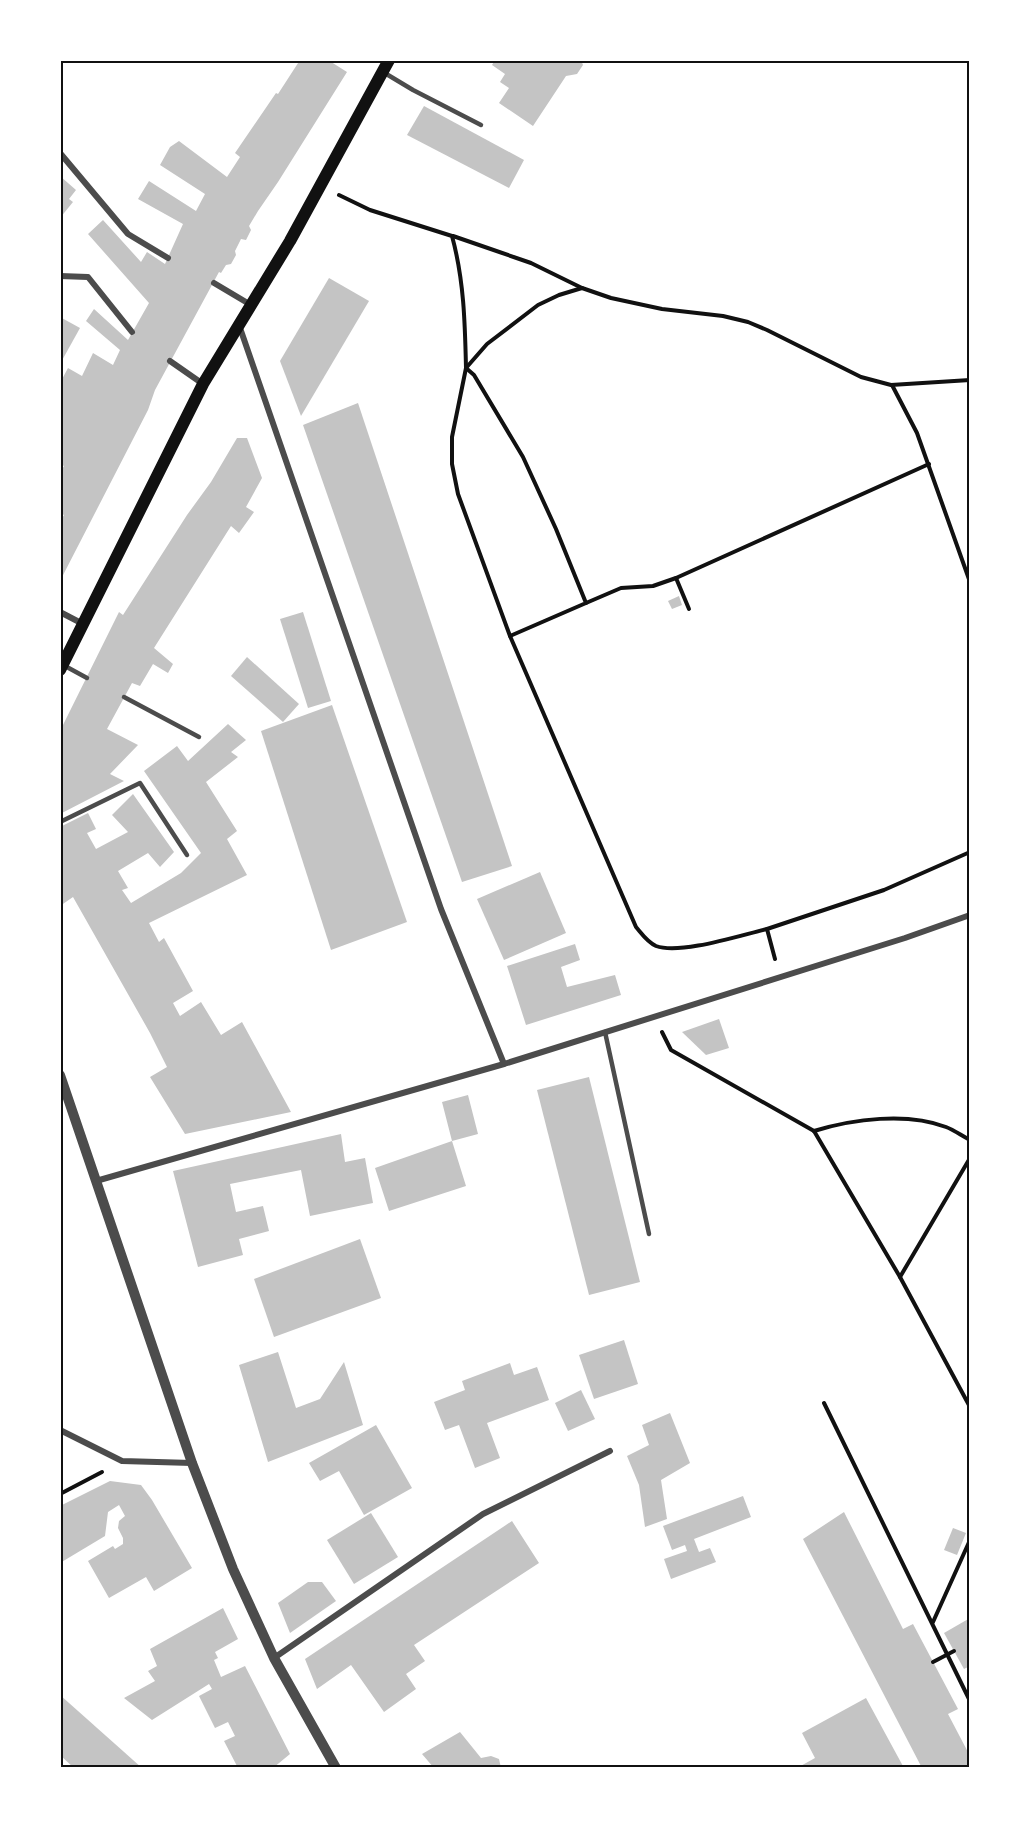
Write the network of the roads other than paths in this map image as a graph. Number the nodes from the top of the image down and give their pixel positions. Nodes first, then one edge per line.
1 (389, 60) edge
2 (383, 72) junction
3 (481, 125) dead end
4 (60, 153) edge
5 (168, 258) dead end
6 (60, 276) edge
7 (214, 283) dead end
8 (251, 305) junction
9 (239, 324) junction
10 (132, 332) dead end
11 (170, 361) dead end
12 (203, 384) junction
13 (60, 612) edge
14 (83, 624) junction
15 (61, 667) edge
16 (87, 678) dead end
17 (124, 697) dead end
18 (199, 737) dead end
19 (60, 822) edge
20 (187, 855) dead end
21 (970, 915) edge
22 (605, 1032) junction
23 (504, 1064) junction
24 (60, 1075) edge
25 (95, 1181) junction
26 (649, 1234) dead end
27 (60, 1430) edge
28 (610, 1451) dead end
29 (192, 1463) junction
30 (274, 1658) junction
31 (336, 1768) edge

1 - 2 main road
2 - 3 lane
2 - 8 main road
4 - 5 street
6 - 10 street
7 - 8 street
8 - 9 main road
9 - 12 main road
9 - 23 street
11 - 12 street
12 - 14 main road
13 - 14 street
14 - 15 main road
15 - 16 lane
17 - 18 lane
19 - 20 lane
21 - 22 street
22 - 23 street
22 - 26 lane
23 - 25 street
24 - 25 street
25 - 29 street
27 - 29 street
28 - 30 street
29 - 30 street
30 - 31 street

